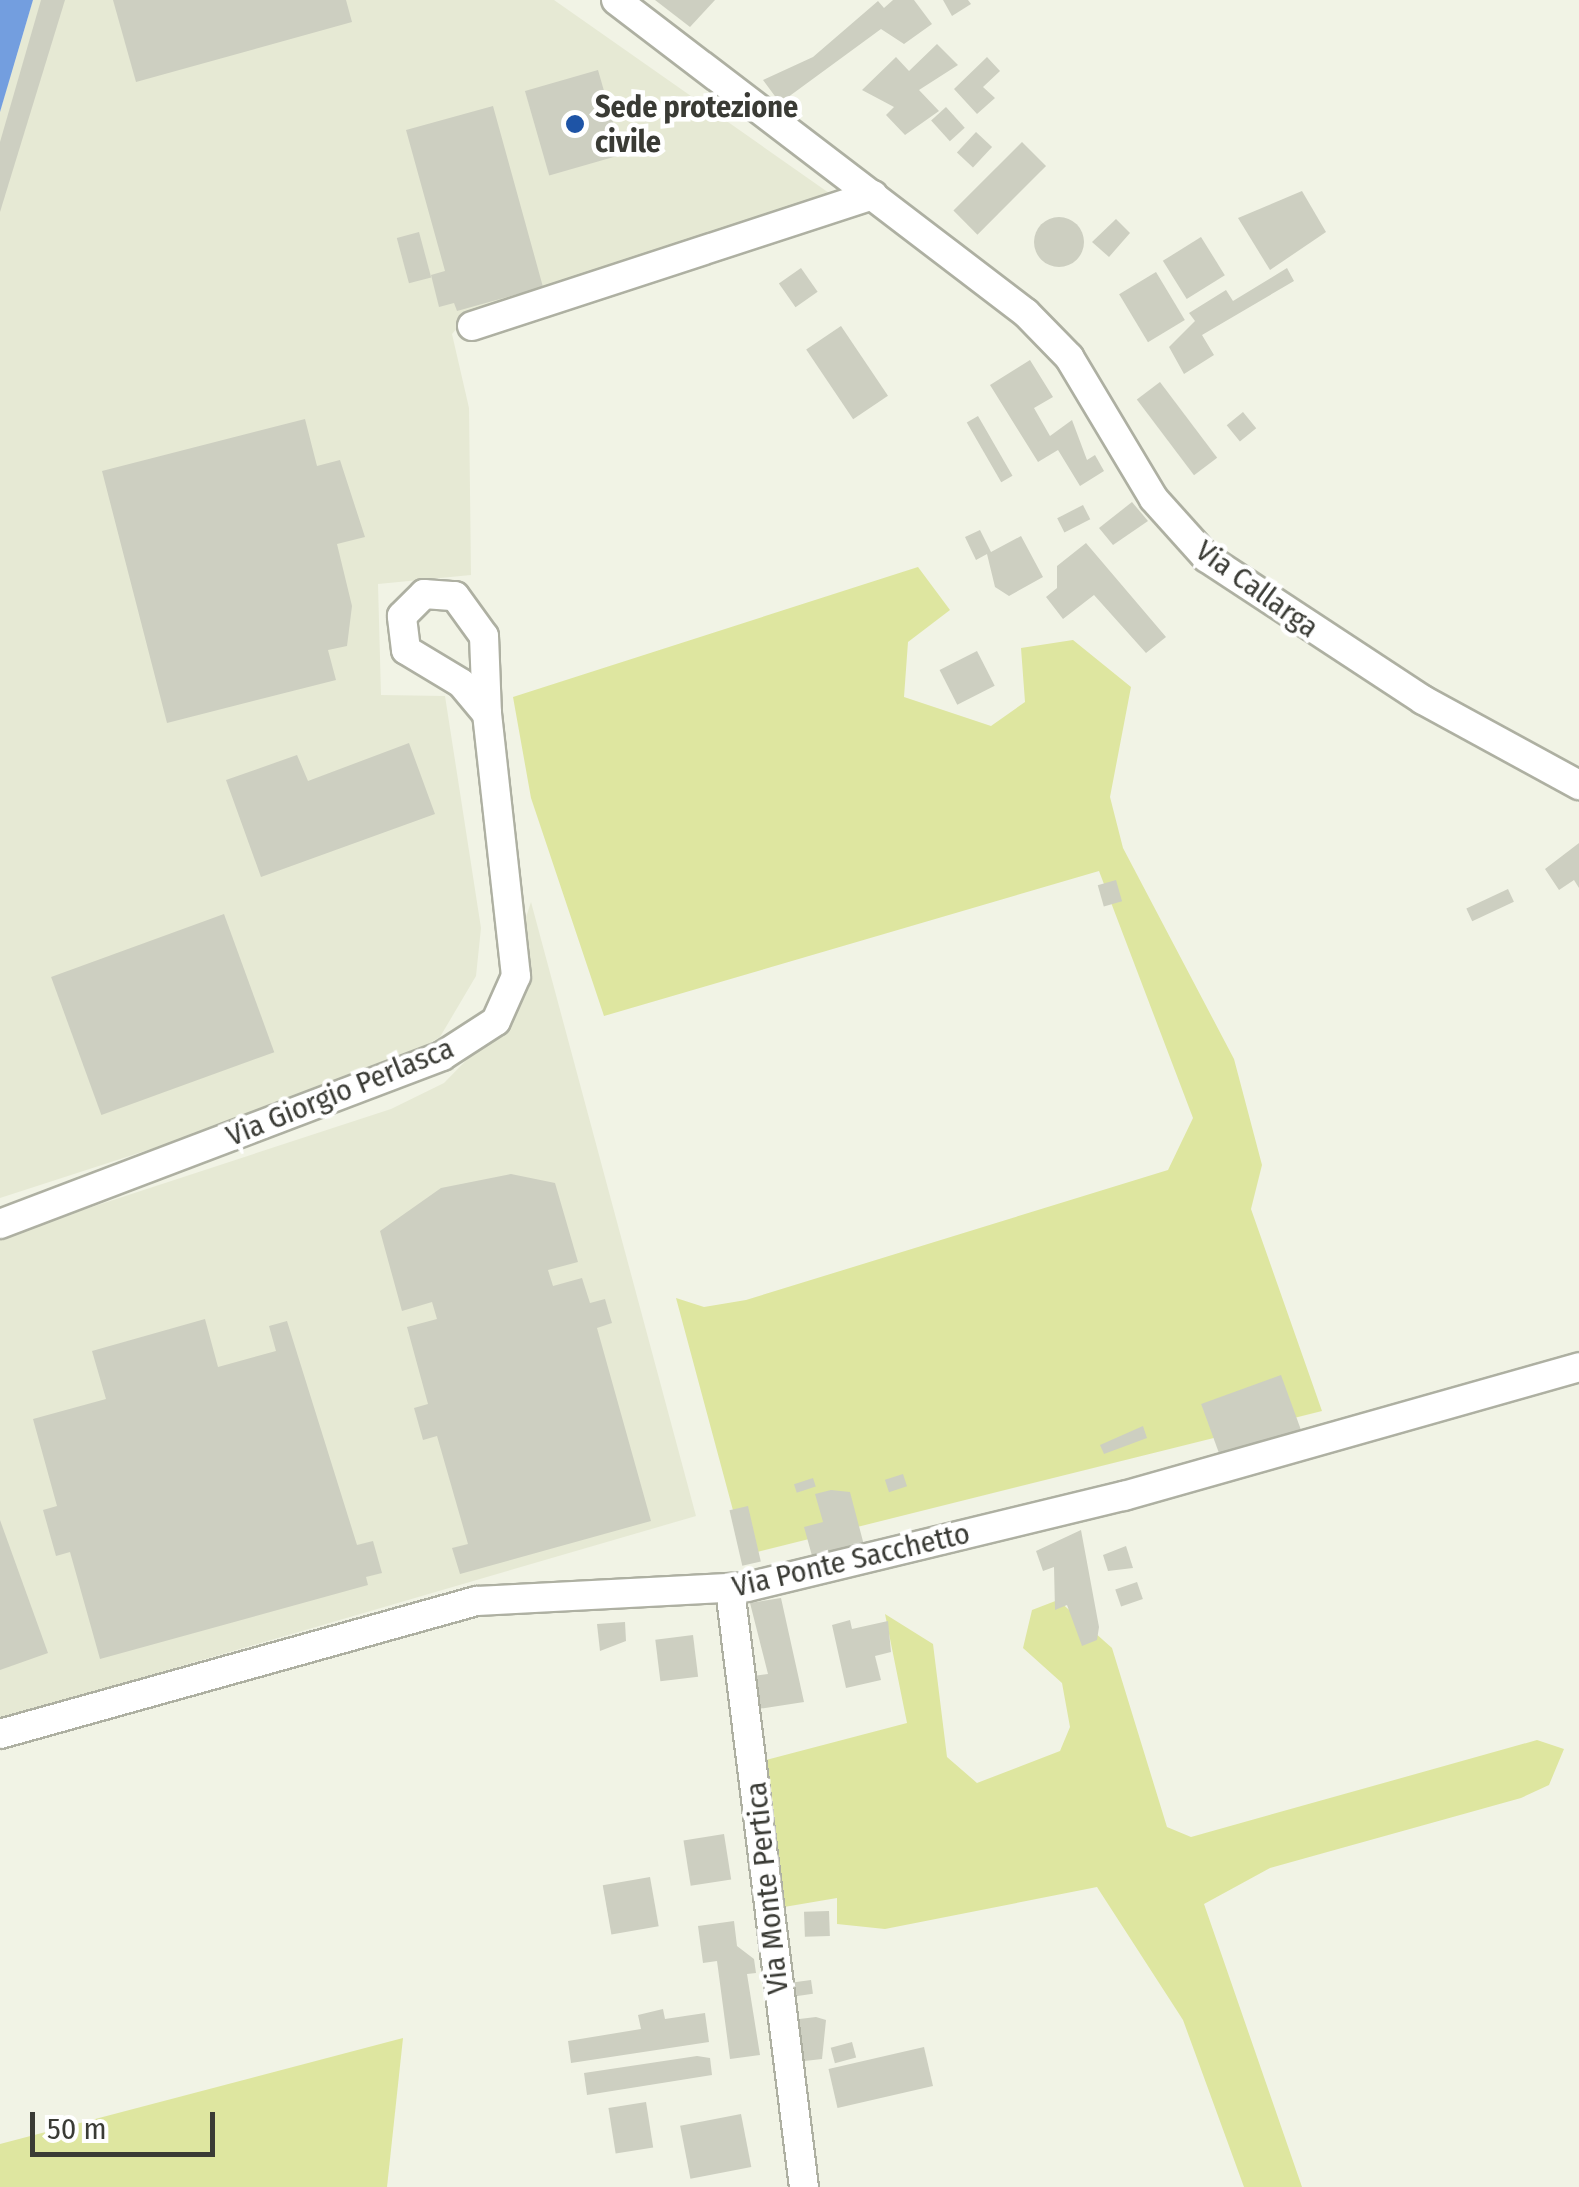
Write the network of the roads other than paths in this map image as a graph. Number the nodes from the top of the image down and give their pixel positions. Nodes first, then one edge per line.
1 (616, 0) edge
2 (874, 195) junction
3 (472, 326) dead end
4 (487, 714) dead end
5 (1579, 785) edge
6 (0, 1224) edge
7 (1579, 1367) edge
8 (730, 1589) junction
9 (0, 1734) edge
10 (804, 2187) edge

1 - 2 street, Via Callarga
2 - 3 street
2 - 5 street, Via Callarga
4 - 6 street, Via Giorgio Perlasca
7 - 8 street, Via Ponte Sacchetto
8 - 9 street, Via Ponte Sacchetto
8 - 10 street, Via Monte Pertica

